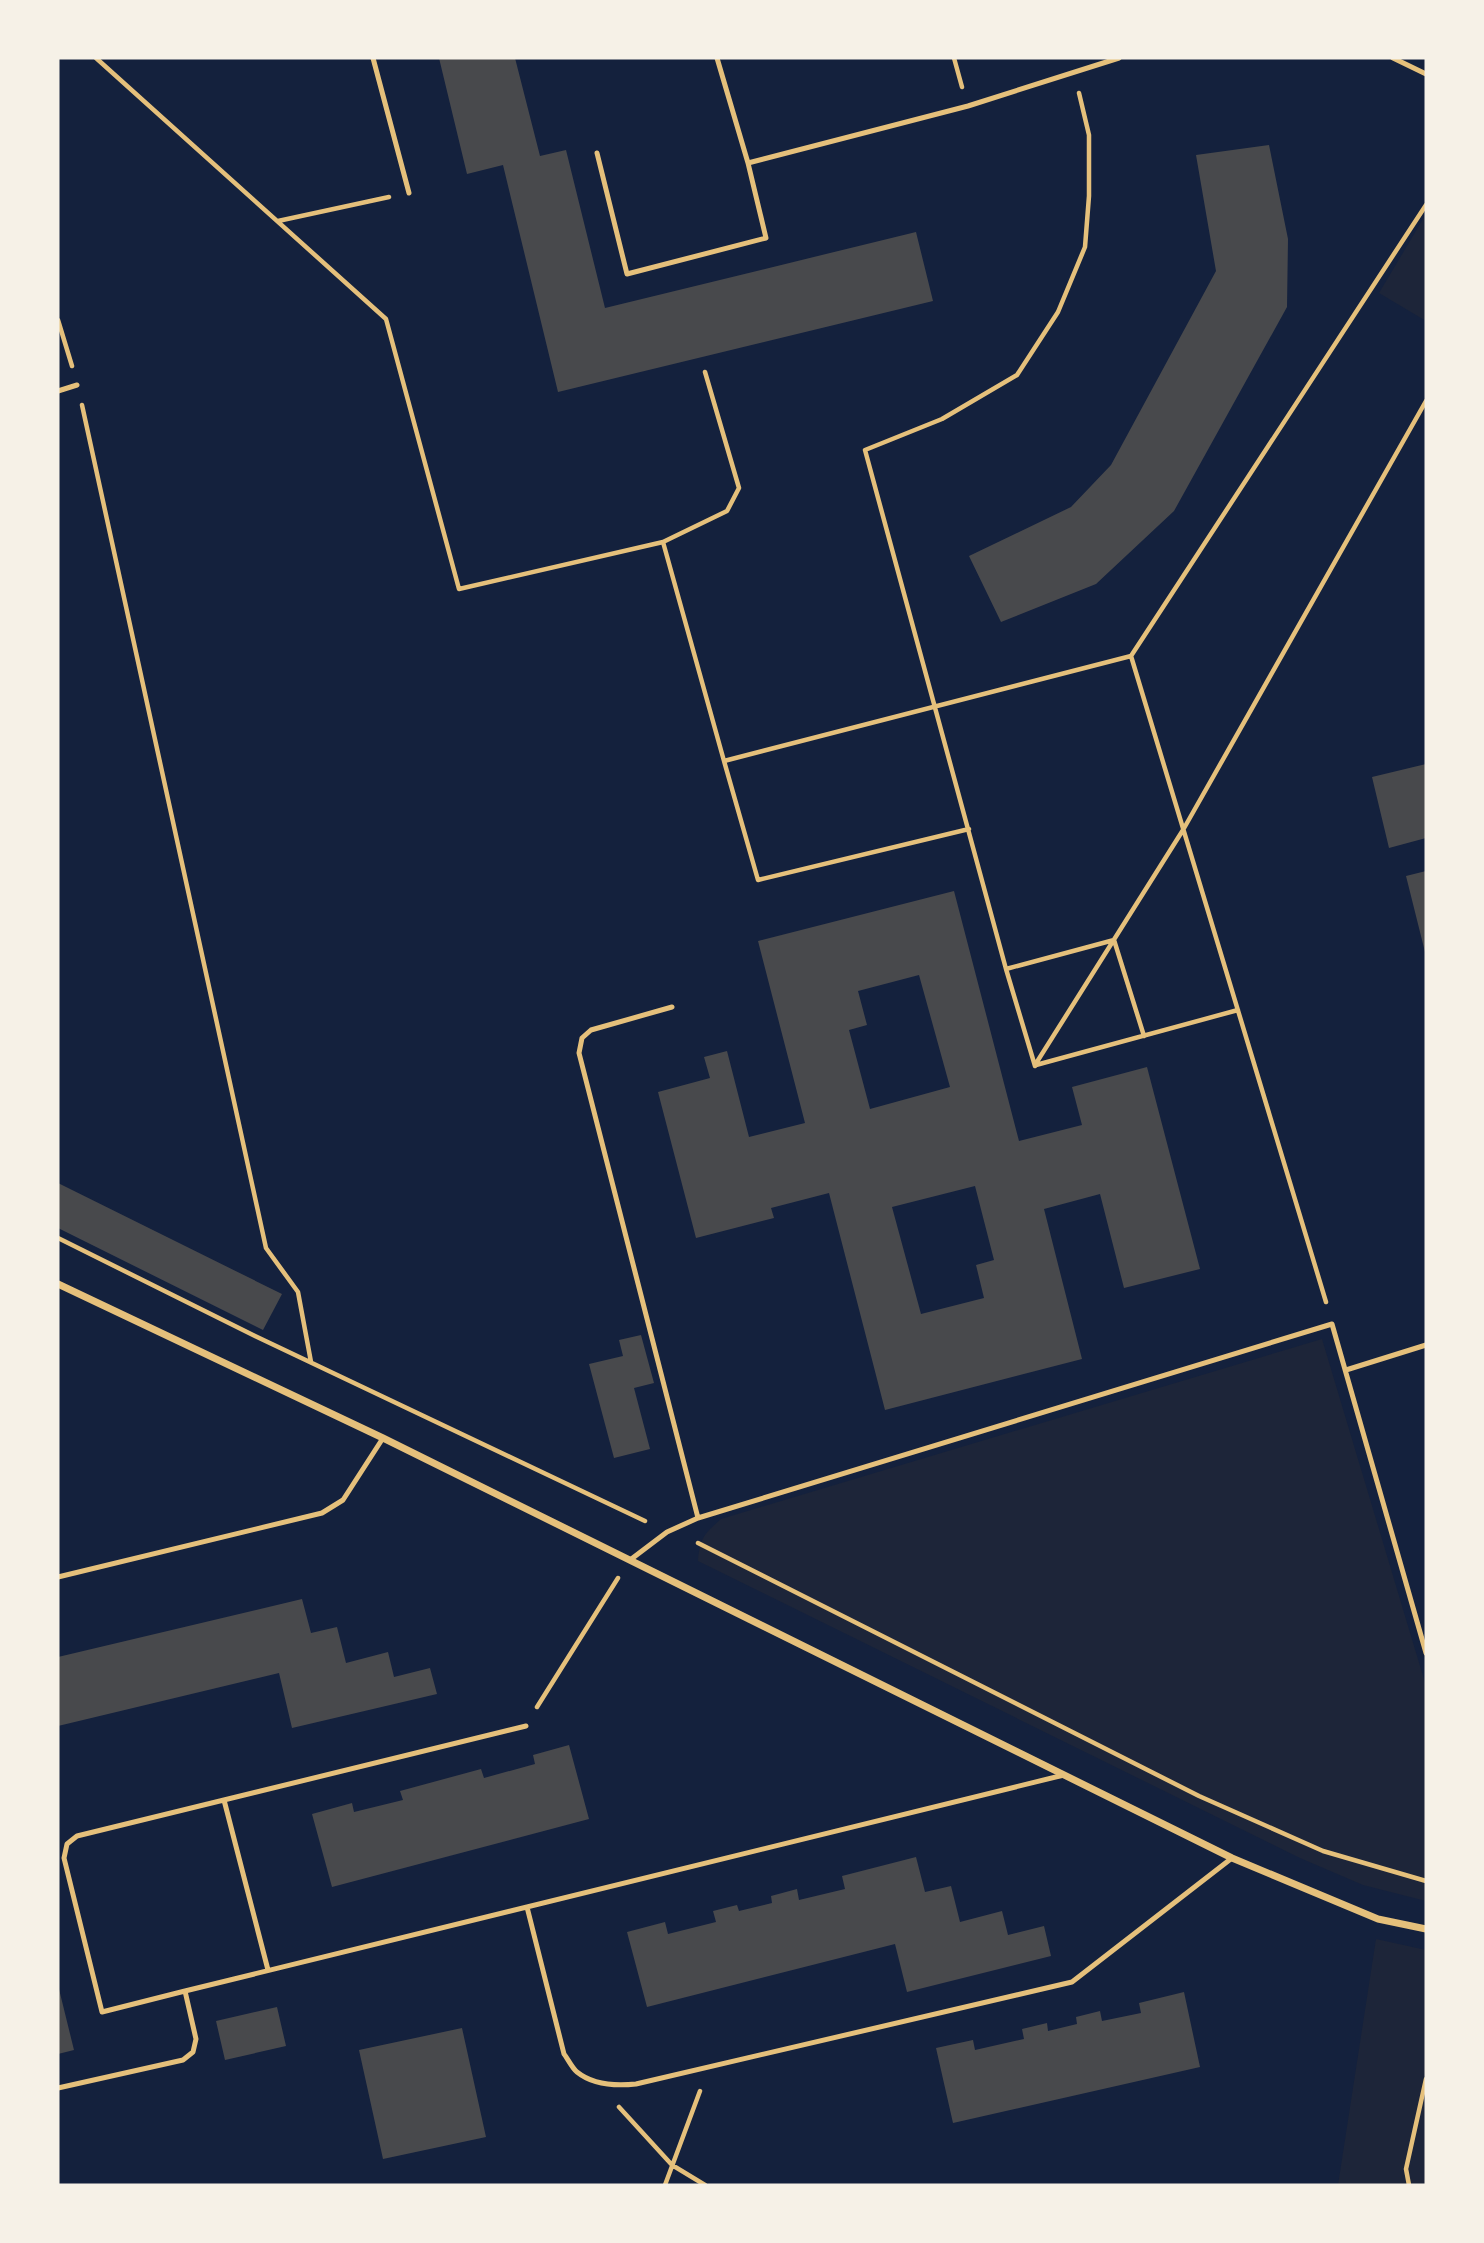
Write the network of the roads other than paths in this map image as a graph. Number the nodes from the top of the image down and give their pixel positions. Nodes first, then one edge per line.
1 (373, 58) edge
2 (717, 58) edge
3 (1119, 58) edge
4 (1393, 58) edge
5 (1426, 74) edge
6 (597, 153) dead end
7 (748, 163) junction
8 (409, 193) road end
9 (77, 385) road end
10 (58, 391) edge
11 (672, 1007) dead end
12 (58, 1284) edge
13 (1426, 1345) edge
14 (1346, 1370) junction
15 (383, 1438) junction
16 (698, 1518) junction
17 (630, 1560) junction
18 (58, 1577) edge
19 (1426, 1653) edge
20 (526, 1726) road end
21 (1064, 1775) junction
22 (224, 1800) junction
23 (1233, 1858) junction
24 (527, 1907) junction
25 (1426, 1930) edge
26 (268, 1970) junction
27 (185, 1991) junction
28 (58, 2088) edge

1 - 8 lane
2 - 7 lane
3 - 7 lane
4 - 5 lane
6 - 7 lane
9 - 10 lane
11 - 16 lane
12 - 15 street
13 - 14 lane
14 - 16 lane
14 - 19 lane
15 - 17 street
15 - 18 lane
16 - 17 lane
17 - 21 street
20 - 22 lane
21 - 23 street
21 - 24 lane
22 - 26 lane
22 - 27 lane
23 - 24 lane
23 - 25 street
24 - 26 lane
26 - 27 lane
27 - 28 lane

